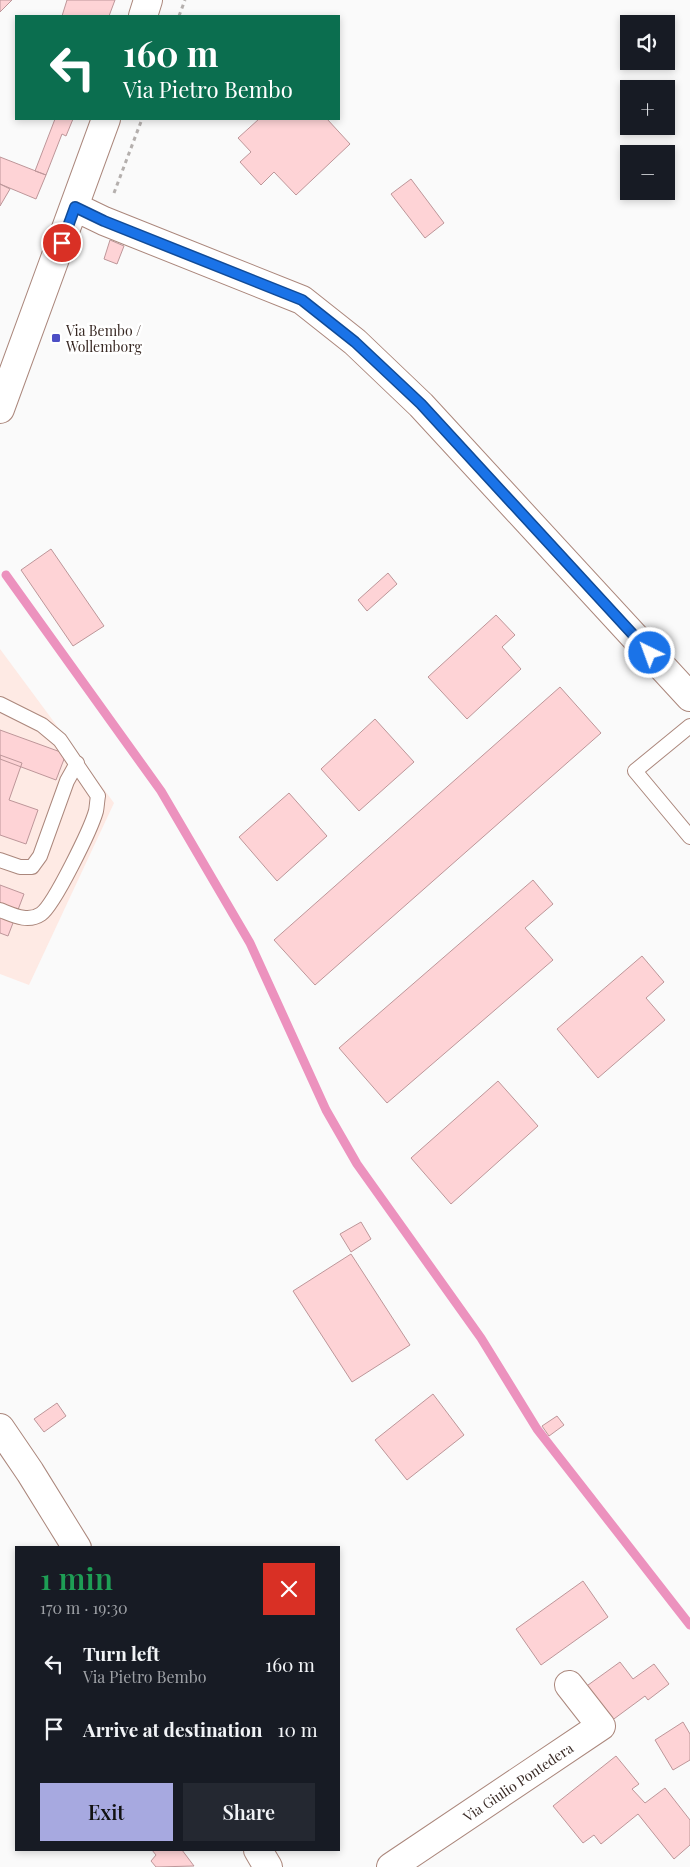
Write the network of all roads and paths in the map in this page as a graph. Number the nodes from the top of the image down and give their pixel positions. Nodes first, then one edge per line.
1 (148, 0) edge
2 (184, 0) edge
3 (142, 15) edge
4 (179, 15) edge
5 (106, 120) edge
6 (142, 120) edge
7 (117, 188) dead end
8 (75, 207) junction
9 (0, 409) edge
10 (690, 697) edge
11 (0, 704) edge
12 (690, 726) edge
13 (77, 763) junction
14 (690, 837) edge
15 (0, 860) edge
16 (0, 910) edge
17 (0, 1428) edge
18 (76, 1546) edge
19 (569, 1685) dead end
20 (259, 1851) edge
21 (268, 1867) edge
22 (391, 1867) edge

1 - 3 street
2 - 4 path
5 - 8 street
6 - 7 path
8 - 9 street
8 - 10 street
11 - 13 lane
12 - 14 lane
13 - 15 lane
13 - 16 lane
17 - 18 street
19 - 22 street, Via Giulio Pontedera
20 - 21 street

